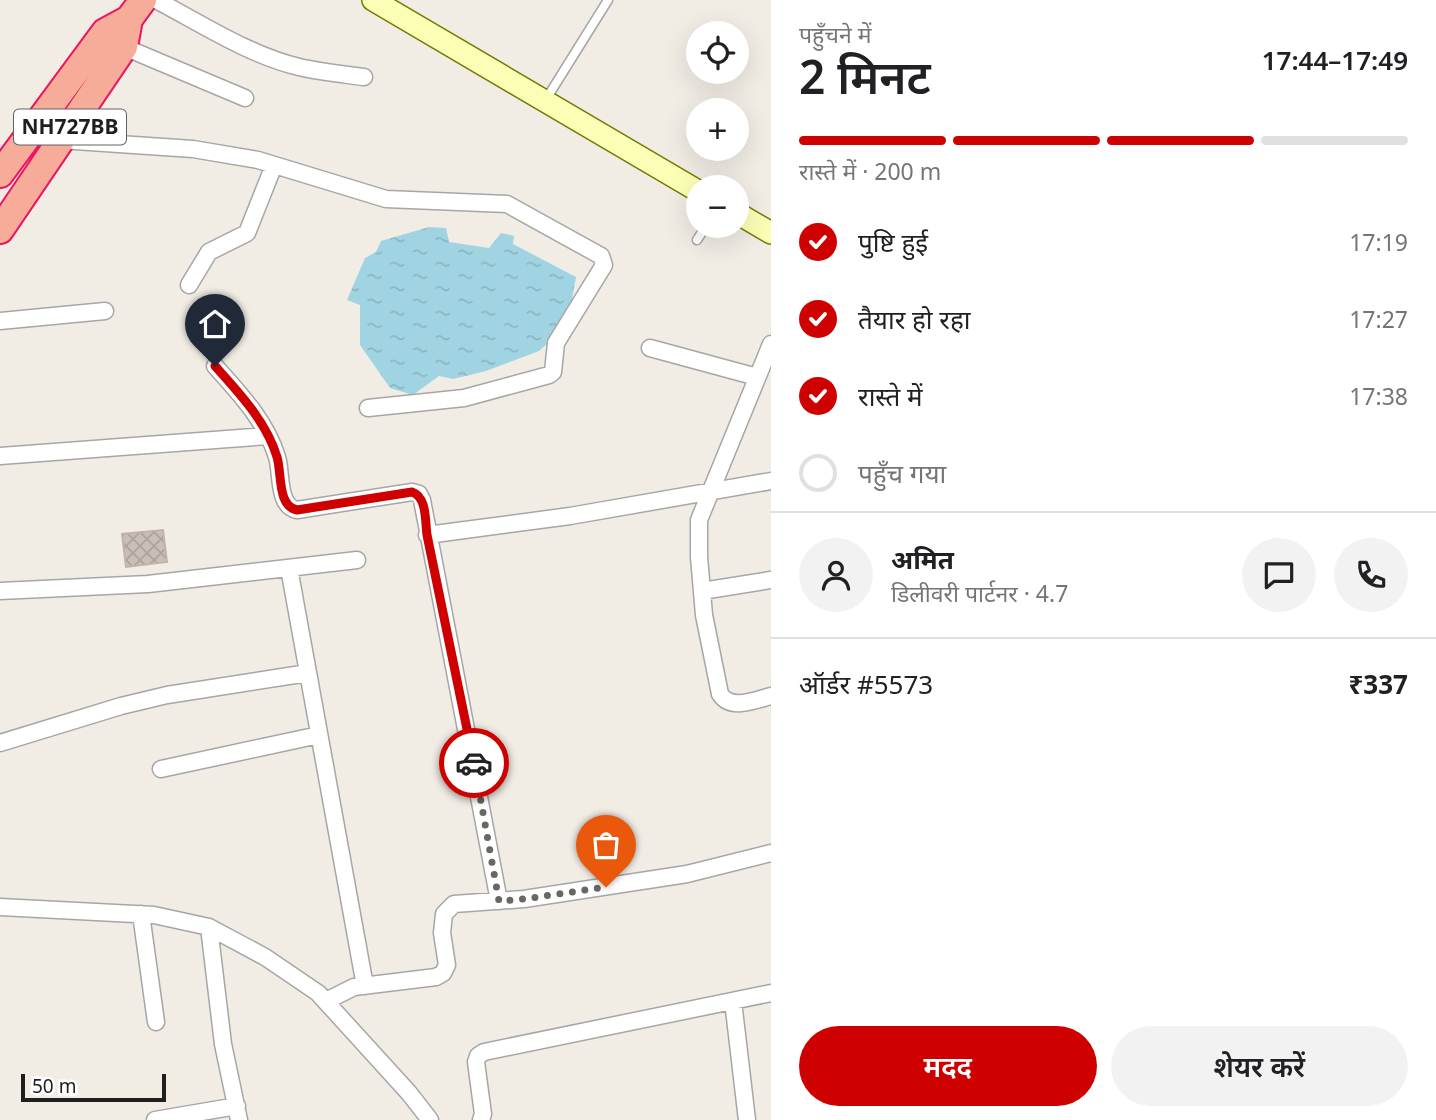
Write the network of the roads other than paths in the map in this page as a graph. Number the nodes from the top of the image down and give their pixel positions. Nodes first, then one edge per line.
1 (156, 0) edge
2 (373, 0) edge
3 (608, 0) edge
4 (136, 9) edge
5 (124, 47) junction
6 (364, 77) dead end
7 (245, 99) dead end
8 (545, 101) junction
9 (60, 140) junction
10 (4, 158) edge
11 (274, 165) junction
12 (686, 184) edge
13 (749, 220) edge
14 (0, 230) edge
15 (771, 233) edge
16 (189, 285) dead end
17 (105, 311) dead end
18 (0, 321) edge
19 (771, 344) edge
20 (650, 348) dead end
21 (215, 366) dead end
22 (757, 377) junction
23 (368, 408) dead end
24 (268, 436) junction
25 (0, 456) edge
26 (771, 481) edge
27 (710, 493) junction
28 (427, 535) junction
29 (357, 560) dead end
30 (289, 568) junction
31 (771, 580) edge
32 (702, 590) junction
33 (0, 591) edge
34 (308, 673) junction
35 (771, 696) edge
36 (319, 735) junction
37 (0, 743) edge
38 (161, 769) dead end
39 (771, 853) edge
40 (499, 901) junction
41 (0, 908) edge
42 (141, 914) junction
43 (209, 927) junction
44 (365, 986) junction
45 (771, 993) edge
46 (326, 1001) junction
47 (733, 1001) junction
48 (156, 1022) dead end
49 (238, 1113) edge
50 (155, 1120) edge
51 (430, 1120) edge
52 (481, 1120) edge
53 (747, 1120) edge

1 - 6 street
2 - 8 main road
3 - 8 lane
4 - 5 highway, NH727BB
4 - 10 highway, NH727BB
5 - 7 street
5 - 9 highway, NH727BB
8 - 12 main road
9 - 11 street
9 - 14 highway, NH727BB
11 - 16 street
11 - 23 street
13 - 15 main road
17 - 18 street
19 - 22 street
20 - 22 street
21 - 24 street
22 - 27 street
24 - 25 street
24 - 28 street
26 - 27 street
27 - 28 street
27 - 32 street
28 - 40 street
29 - 30 street
30 - 33 street
30 - 34 street
31 - 32 street
32 - 35 street
34 - 36 street
34 - 37 street
36 - 38 street
36 - 44 street
39 - 40 street
40 - 44 street
41 - 42 street
42 - 43 street
42 - 48 street
43 - 46 street
43 - 49 street
44 - 46 street
45 - 47 street
46 - 51 street
47 - 52 street
47 - 53 street
49 - 50 street

